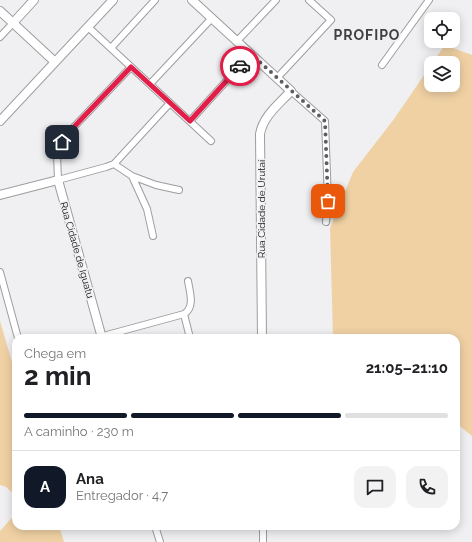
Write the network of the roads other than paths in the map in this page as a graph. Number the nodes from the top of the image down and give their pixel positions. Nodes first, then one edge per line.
1 (34, 0) edge
2 (113, 0) edge
3 (155, 0) edge
4 (192, 0) edge
5 (276, 0) edge
6 (309, 0) edge
7 (429, 0) edge
8 (0, 11) edge
9 (212, 18) junction
10 (13, 23) junction
11 (88, 27) junction
12 (0, 37) edge
13 (237, 41) junction
14 (111, 48) junction
15 (251, 54) junction
16 (55, 62) junction
17 (382, 65) dead end
18 (131, 67) junction
19 (277, 78) junction
20 (150, 84) junction
21 (291, 90) junction
22 (170, 102) junction
23 (0, 121) edge
24 (190, 121) junction
25 (211, 141) dead end
26 (114, 164) junction
27 (132, 176) junction
28 (58, 180) junction
29 (179, 190) dead end
30 (0, 195) edge
31 (326, 222) dead end
32 (153, 236) dead end
33 (0, 272) edge
34 (188, 281) dead end
35 (184, 314) junction
36 (17, 334) edge
37 (99, 334) edge
38 (114, 334) edge
39 (189, 334) edge
40 (262, 334) edge
41 (156, 530) edge
42 (263, 530) edge
43 (160, 542) edge
44 (263, 542) edge

1 - 10 street
2 - 11 street
3 - 14 street
4 - 9 street
5 - 13 street
6 - 19 street
7 - 17 street
8 - 10 street
9 - 13 street
9 - 20 street
10 - 12 street
10 - 16 street
11 - 14 street
11 - 16 street
13 - 15 street
14 - 18 street
15 - 19 street
15 - 24 street
16 - 23 street
18 - 20 street
18 - 28 street, Rua Cidade de Iguatu
19 - 21 street
20 - 22 street
21 - 31 street
21 - 40 street, Rua Cidade de Urutaí
22 - 24 street
22 - 26 street
24 - 25 street
26 - 27 street
26 - 28 street
27 - 29 street
27 - 32 street
28 - 30 street
28 - 37 street, Rua Cidade de Iguatu
33 - 36 street
34 - 35 street
35 - 38 street
35 - 39 street
41 - 43 street
42 - 44 street

